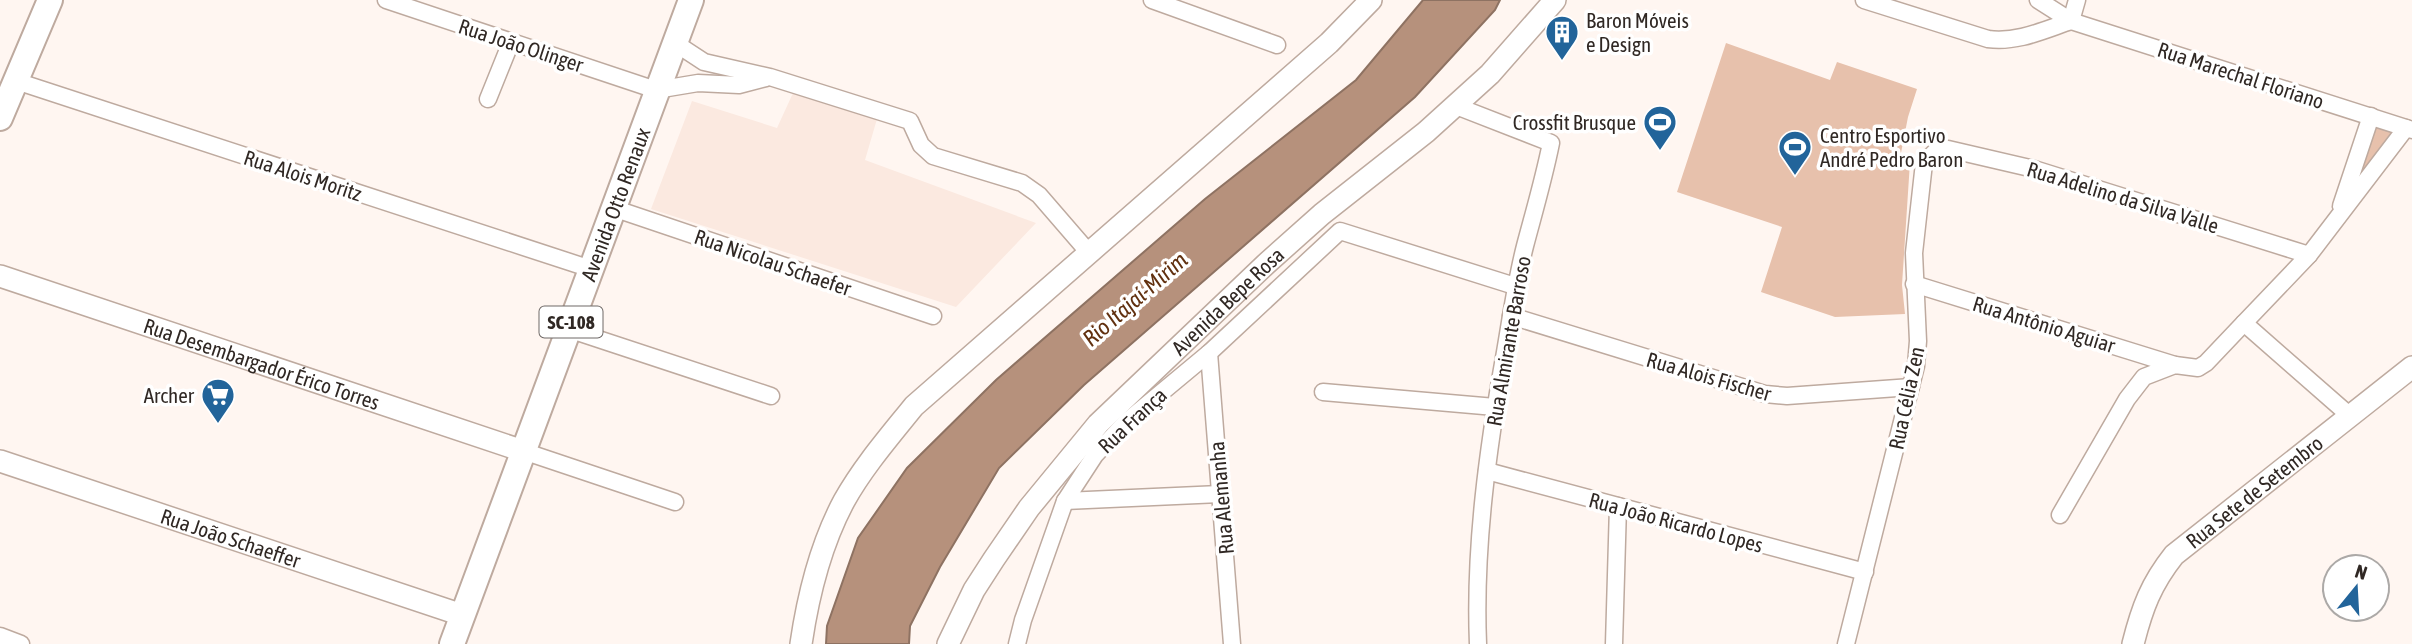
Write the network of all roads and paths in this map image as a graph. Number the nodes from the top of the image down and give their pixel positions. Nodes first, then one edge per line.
1 (50, 0) edge
2 (386, 0) edge
3 (691, 0) edge
4 (1152, 0) edge
5 (1371, 0) edge
6 (1555, 0) edge
7 (1864, 0) edge
8 (2038, 0) edge
9 (2077, 0) edge
10 (2071, 21) junction
11 (510, 42) junction
12 (675, 43) junction
13 (1277, 45) dead end
14 (770, 77) junction
15 (16, 81) junction
16 (656, 90) junction
17 (488, 99) dead end
18 (1456, 106) junction
19 (2371, 116) junction
20 (0, 118) edge
21 (2409, 129) edge
22 (1935, 152) joint
23 (613, 208) junction
24 (2336, 219) junction
25 (1090, 254) junction
26 (2309, 255) junction
27 (591, 269) junction
28 (0, 276) edge
29 (1914, 284) junction
30 (1518, 287) junction
31 (933, 316) dead end
32 (1511, 316) junction
33 (2244, 323) junction
34 (568, 329) junction
35 (1209, 353) junction
36 (2175, 365) junction
37 (2412, 367) edge
38 (1912, 387) junction
39 (1323, 392) dead end
40 (771, 396) dead end
41 (1495, 407) junction
42 (2349, 415) junction
43 (523, 451) junction
44 (0, 461) edge
45 (1487, 471) junction
46 (1220, 494) junction
47 (1065, 501) junction
48 (675, 502) dead end
49 (1618, 506) junction
50 (2060, 515) dead end
51 (1865, 572) junction
52 (463, 615) junction
53 (0, 636) edge
54 (21, 644) edge
55 (452, 644) edge
56 (800, 644) edge
57 (948, 644) edge
58 (1017, 644) edge
59 (1232, 644) edge
60 (1478, 644) edge
61 (1614, 644) edge
62 (1846, 644) edge
63 (2133, 644) edge

1 - 15 main road
2 - 11 street, Rua João Olinger
3 - 12 main road, Avenida Otto Renaux / SC-108
4 - 13 street
5 - 25 main road
6 - 18 main road, Avenida Bepe Rosa
7 - 10 street
8 - 10 street, Rua Marechal Floriano
9 - 10 street
10 - 19 street, Rua Marechal Floriano
11 - 16 street, Rua João Olinger
11 - 17 street
12 - 14 street
12 - 16 main road, Avenida Otto Renaux / SC-108
14 - 16 street
14 - 25 street
15 - 20 main road
15 - 27 street, Rua Alois Moritz
16 - 23 main road, Avenida Otto Renaux / SC-108
18 - 30 street, Rua Almirante Barroso
18 - 57 main road, Avenida Bepe Rosa
19 - 21 street, Rua Marechal Floriano
19 - 24 street
21 - 24 street
22 - 26 street, Rua Adelino da Silva Valle
22 - 29 street, Rua Célia Zen
23 - 27 main road, Avenida Otto Renaux / SC-108
23 - 31 street, Rua Nicolau Schaefer
24 - 26 street
25 - 56 main road
26 - 33 street
27 - 34 main road, Avenida Otto Renaux / SC-108
28 - 43 main road, Rua Desembargador Érico Torres
29 - 36 street, Rua Antônio Aguiar
29 - 38 street, Rua Célia Zen
30 - 32 street, Rua Almirante Barroso
30 - 35 street, Rua França
32 - 38 street, Rua Alois Fischer
32 - 41 street, Rua Almirante Barroso
33 - 36 street
33 - 42 street
34 - 40 street
34 - 43 main road, Avenida Otto Renaux / SC-108
35 - 46 street, Rua Alemanha
35 - 47 street, Rua França
36 - 50 street
37 - 42 main road, Rua Sete de Setembro
38 - 51 street, Rua Célia Zen
39 - 41 street
41 - 45 street, Rua Almirante Barroso
42 - 63 main road, Rua Sete de Setembro
43 - 48 street
43 - 52 main road, Avenida Otto Renaux / SC-108
44 - 52 main road, Rua João Schaeffer
45 - 49 street, Rua João Ricardo Lopes
45 - 60 street, Rua Almirante Barroso
46 - 47 street
46 - 59 street, Rua Alemanha
47 - 58 street, Rua França
49 - 51 street, Rua João Ricardo Lopes
49 - 61 street
51 - 62 street, Rua Célia Zen
52 - 55 main road, Avenida Otto Renaux / SC-108
53 - 54 street

